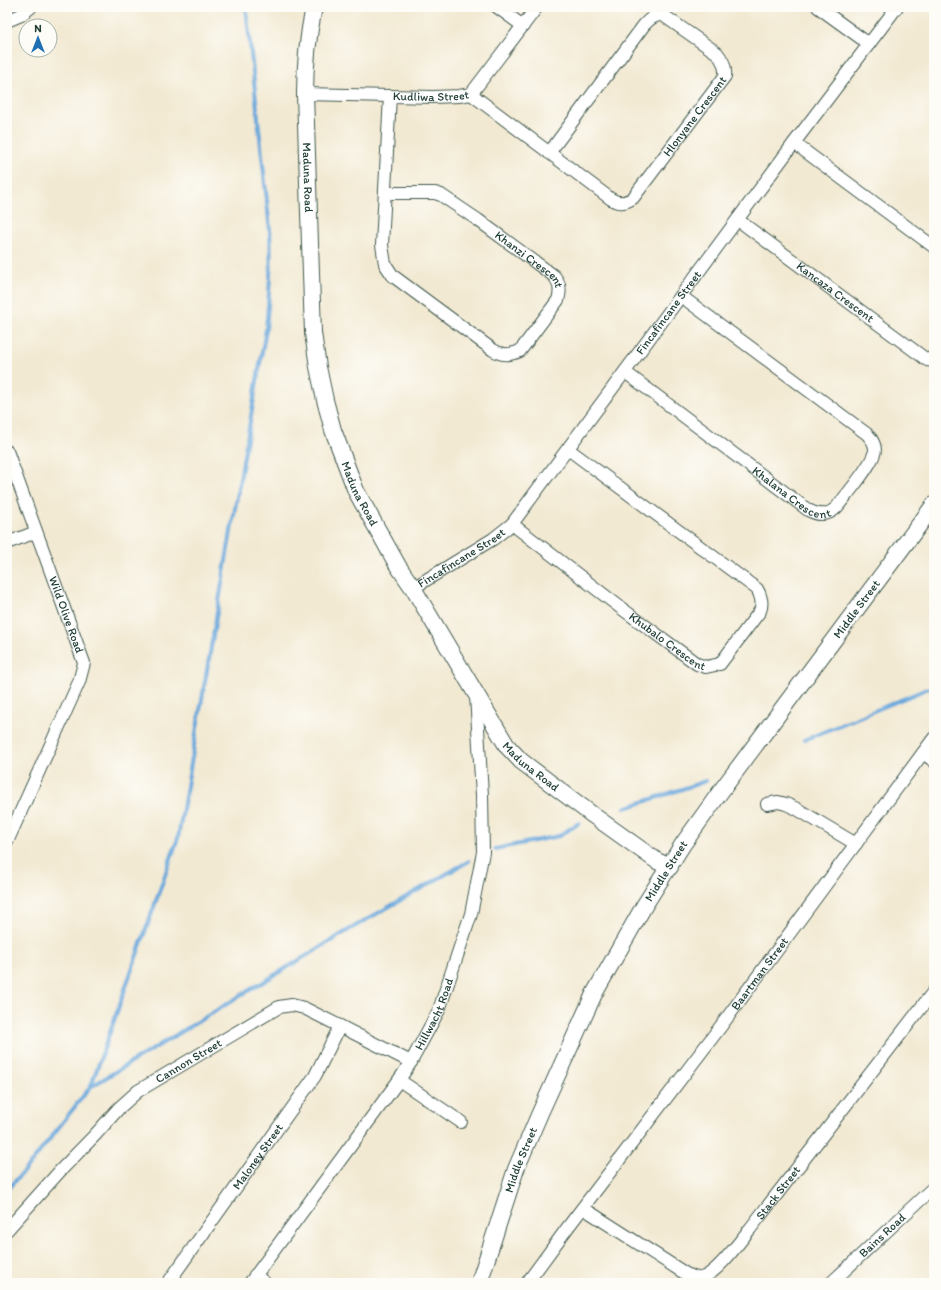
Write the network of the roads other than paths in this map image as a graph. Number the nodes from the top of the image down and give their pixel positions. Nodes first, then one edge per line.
1 (31, 7) edge
2 (314, 7) edge
3 (497, 7) edge
4 (537, 7) edge
5 (818, 7) edge
6 (897, 7) edge
7 (7, 21) edge
8 (523, 26) junction
9 (869, 44) junction
10 (305, 94) junction
11 (471, 94) junction
12 (390, 96) junction
13 (794, 143) junction
14 (549, 153) junction
15 (386, 193) junction
16 (738, 220) junction
17 (934, 247) edge
18 (681, 296) junction
19 (934, 362) edge
20 (625, 372) junction
21 (568, 449) junction
22 (7, 451) edge
23 (934, 505) edge
24 (512, 524) junction
25 (36, 532) junction
26 (7, 543) edge
27 (413, 588) junction
28 (476, 696) junction
29 (934, 738) edge
30 (923, 753) junction
31 (934, 761) edge
32 (767, 804) dead end
33 (7, 842) edge
34 (856, 844) junction
35 (670, 867) junction
36 (934, 991) edge
37 (340, 1026) junction
38 (411, 1062) junction
39 (399, 1080) junction
40 (461, 1122) dead end
41 (934, 1187) edge
42 (583, 1208) junction
43 (7, 1230) edge
44 (252, 1279) edge
45 (168, 1283) edge
46 (265, 1283) edge
47 (479, 1283) edge
48 (527, 1283) edge
49 (831, 1283) edge

1 - 7 street
2 - 10 street, Maduna Road
3 - 8 street
4 - 8 street, Kudliwa Street
5 - 9 street
6 - 9 street, Fincafincane Street
8 - 11 street, Kudliwa Street
9 - 13 street, Fincafincane Street
10 - 12 street, Kudliwa Street
10 - 27 street, Maduna Road
11 - 12 street, Kudliwa Street
11 - 14 street, Hlonyane Crescent
12 - 15 street, Khanzi Crescent
13 - 16 street, Fincafincane Street
13 - 17 street
14 - 14 street, Hlonyane Crescent
15 - 15 street, Khanzi Crescent
16 - 18 street, Fincafincane Street
16 - 19 street, Kancaza Crescent
18 - 20 street, Fincafincane Street
18 - 20 street, Khalana Crescent
20 - 21 street, Fincafincane Street
21 - 24 street, Fincafincane Street
21 - 24 street, Khubalo Crescent
22 - 25 street, Wild Olive Road
23 - 35 street, Middle Street
24 - 27 street, Fincafincane Street
25 - 26 street
25 - 33 street, Wild Olive Road
27 - 28 street, Maduna Road
28 - 35 street, Maduna Road
28 - 38 street, Hillwacht Road
29 - 30 street, Baartman Street
30 - 31 street
30 - 34 street, Baartman Street
32 - 34 street
34 - 42 street, Baartman Street
35 - 47 street, Middle Street
36 - 42 street, Stack Street
37 - 38 street, Cannon Street
37 - 43 street, Cannon Street
37 - 45 street, Maloney Street
38 - 39 street, Hillwacht Road
39 - 40 street
39 - 44 street, Hillwacht Road
41 - 49 street, Bains Road
42 - 48 street, Baartman Street
44 - 46 street

